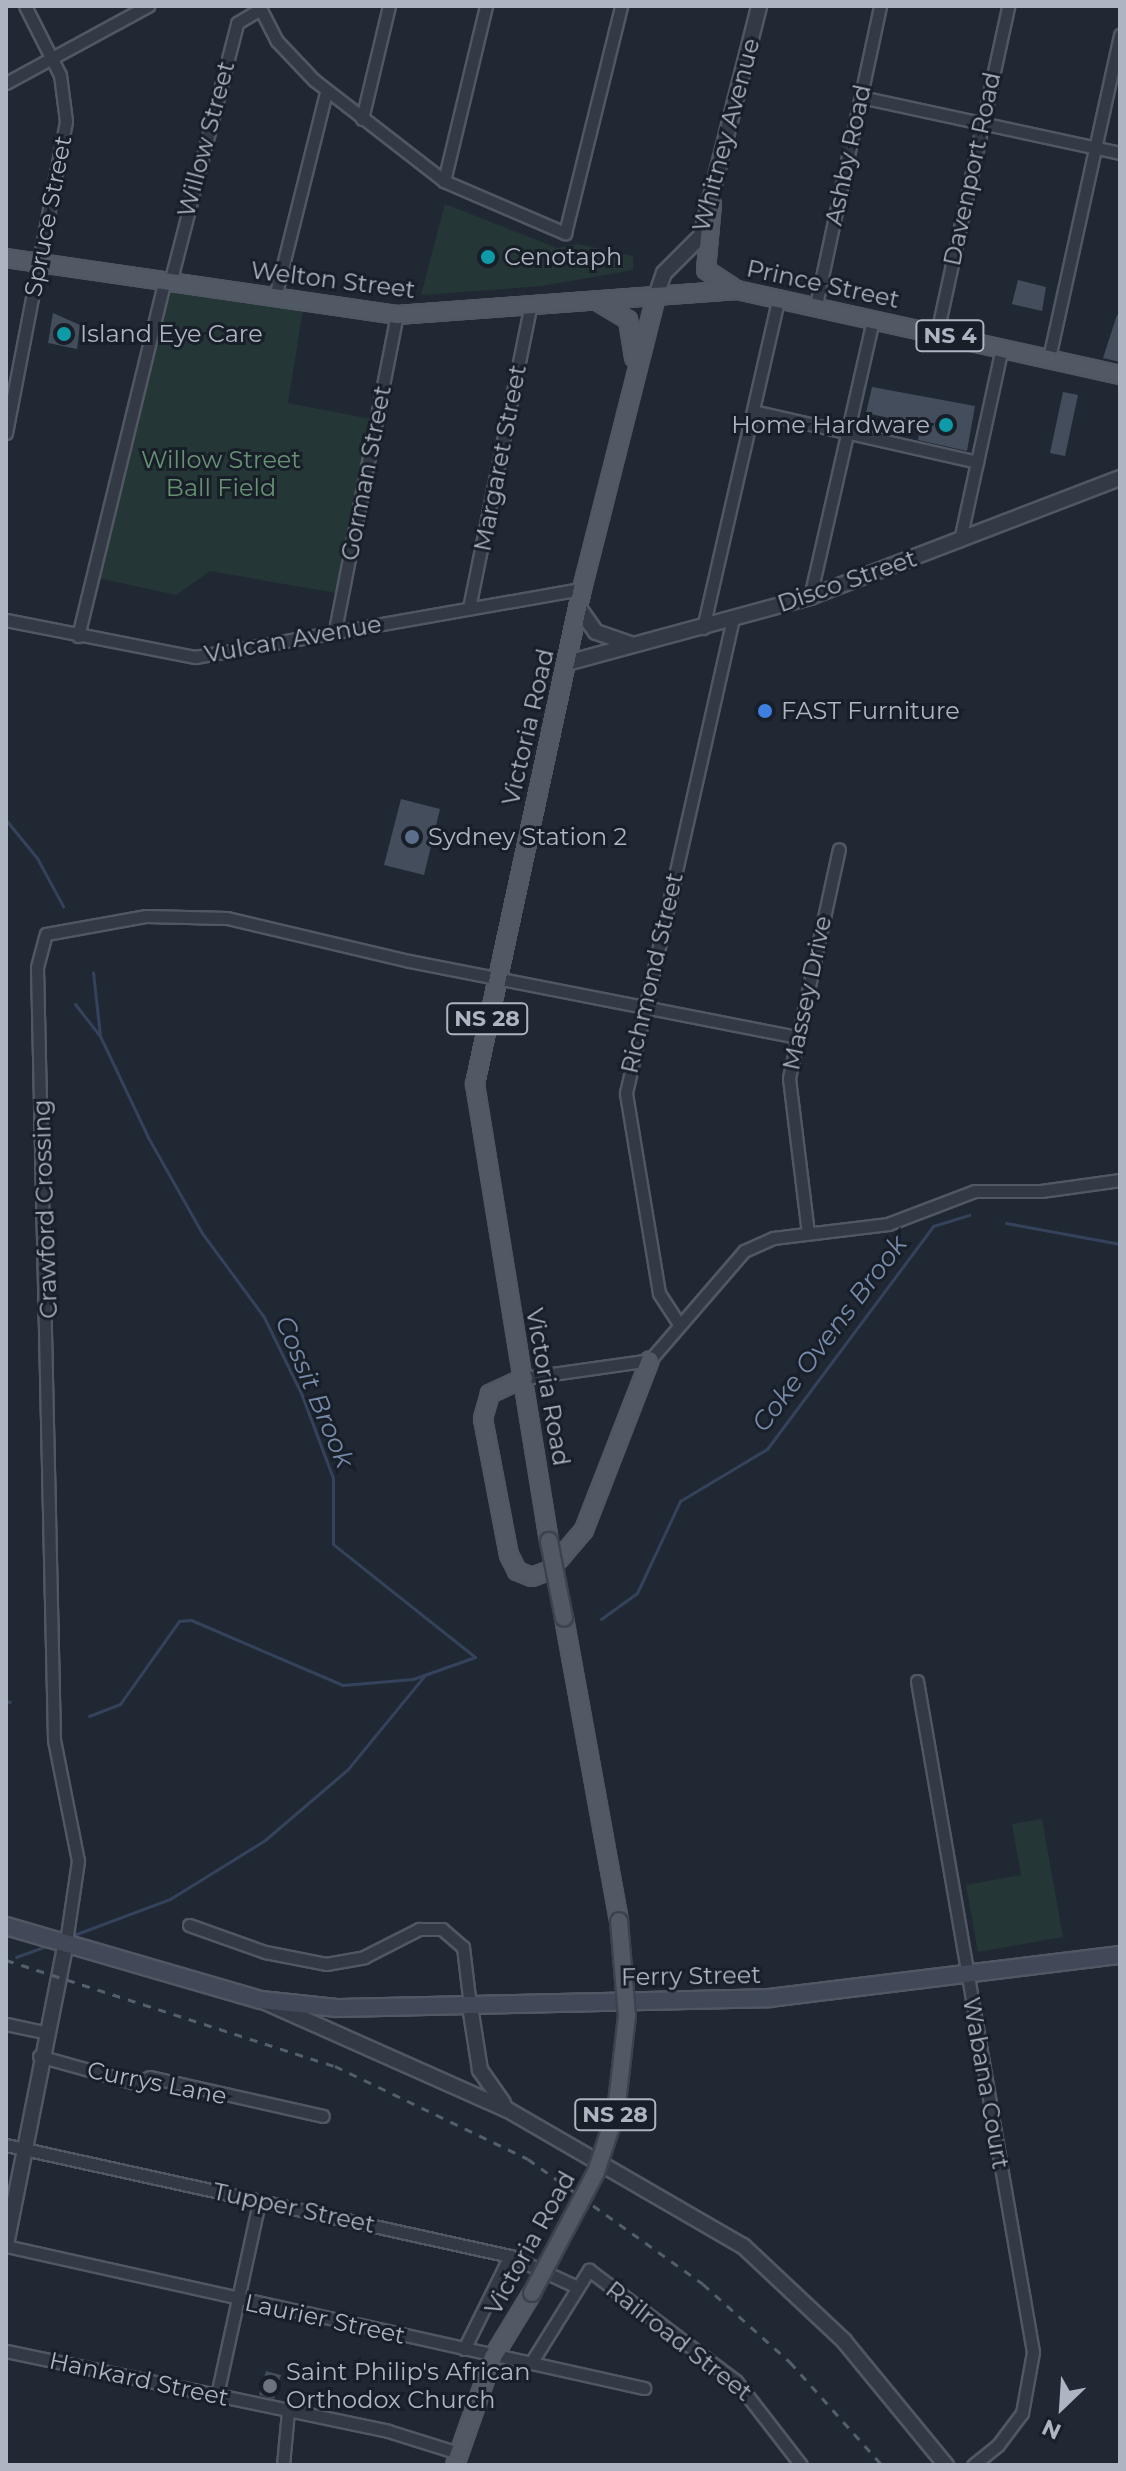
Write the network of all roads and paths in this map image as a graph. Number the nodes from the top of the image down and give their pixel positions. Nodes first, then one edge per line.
1 (25, 6) edge
2 (148, 6) edge
3 (389, 6) edge
4 (486, 6) edge
5 (621, 6) edge
6 (759, 6) edge
7 (880, 6) edge
8 (1008, 6) edge
9 (260, 7) edge
10 (1120, 35) edge
11 (53, 57) junction
12 (6, 83) edge
13 (326, 92) junction
14 (861, 97) junction
15 (362, 119) junction
16 (981, 124) junction
17 (1097, 148) junction
18 (1120, 153) edge
19 (444, 181) junction
20 (712, 204) junction
21 (6, 258) edge
22 (40, 262) junction
23 (167, 282) junction
24 (737, 290) junction
25 (656, 296) junction
26 (275, 297) junction
27 (779, 297) junction
28 (597, 302) junction
29 (816, 305) junction
30 (530, 308) junction
31 (397, 315) junction
32 (873, 319) junction
33 (937, 333) junction
34 (1002, 347) junction
35 (1049, 358) junction
36 (635, 372) junction
37 (1120, 375) edge
38 (753, 411) junction
39 (6, 433) edge
40 (847, 433) junction
41 (977, 462) junction
42 (1120, 478) edge
43 (960, 540) junction
44 (582, 589) junction
45 (810, 597) junction
46 (469, 608) junction
47 (579, 608) junction
48 (6, 620) edge
49 (733, 620) junction
50 (703, 628) junction
51 (335, 630) junction
52 (78, 636) junction
53 (635, 645) junction
54 (567, 663) junction
55 (839, 849) dead end
56 (496, 978) junction
57 (644, 1008) junction
58 (795, 1037) junction
59 (1120, 1180) edge
60 (808, 1233) junction
61 (679, 1324) junction
62 (650, 1360) junction
63 (524, 1378) junction
64 (917, 1681) dead end
65 (189, 1925) dead end
66 (6, 1926) edge
67 (66, 1942) junction
68 (1120, 1955) edge
69 (967, 1974) junction
70 (261, 2000) junction
71 (470, 2006) junction
72 (6, 2024) edge
73 (44, 2032) junction
74 (39, 2056) junction
75 (508, 2110) junction
76 (323, 2116) dead end
77 (13, 2147) edge
78 (259, 2202) junction
79 (6, 2246) edge
80 (510, 2256) junction
81 (577, 2287) junction
82 (236, 2299) junction
83 (464, 2349) junction
84 (6, 2351) edge
85 (493, 2357) junction
86 (531, 2363) junction
87 (644, 2388) dead end
88 (217, 2395) junction
89 (288, 2411) junction
90 (456, 2459) edge
91 (283, 2465) edge
92 (801, 2465) edge
93 (946, 2465) edge
94 (973, 2465) edge

1 - 11 street, Spruce Street
2 - 11 street
3 - 15 street
4 - 19 street
5 - 19 street
6 - 20 street, Whitney Avenue
7 - 14 street, Ashby Road
8 - 16 street, Davenport Road
9 - 13 street
9 - 23 street, Willow Street
10 - 17 street
11 - 12 street
11 - 22 street, Spruce Street
13 - 15 street
13 - 26 street
14 - 16 street
14 - 29 street, Ashby Road
15 - 19 street
16 - 17 street
16 - 33 street, Davenport Road
17 - 18 street
17 - 35 street
20 - 24 main road
20 - 25 street, Whitney Avenue
21 - 22 main road, Welton Street / NS 4
22 - 23 main road, Welton Street / NS 4
22 - 39 street, Spruce Street
23 - 26 main road, Welton Street / NS 4
23 - 52 street, Willow Street
24 - 25 main road, Prince Street / NS 4
24 - 27 main road, Prince Street / NS 4
25 - 28 main road, Welton Street / NS 4
25 - 36 main road, Victoria Road / NS 28
26 - 31 main road, Welton Street / NS 4
27 - 29 main road, Prince Street / NS 4
27 - 38 street
28 - 30 main road, Welton Street / NS 4
28 - 36 main road
29 - 32 main road, Prince Street / NS 4
30 - 31 main road, Welton Street / NS 4
30 - 46 street, Margaret Street
31 - 51 street, Gorman Street
32 - 33 main road, Prince Street / NS 4
32 - 40 street
33 - 34 main road, Prince Street / NS 4
34 - 35 main road, Prince Street / NS 4
34 - 41 street
35 - 37 main road, Prince Street / NS 4
36 - 44 main road, Victoria Road / NS 28
38 - 40 street
38 - 50 street
40 - 41 street
40 - 45 street
41 - 43 street
42 - 43 street, Disco Street
43 - 45 street, Disco Street
44 - 46 street, Vulcan Avenue
44 - 47 main road, Victoria Road / NS 28
45 - 49 street, Disco Street
46 - 51 street, Vulcan Avenue
47 - 53 street
47 - 54 main road, Victoria Road / NS 28
48 - 52 street, Vulcan Avenue
49 - 50 street, Disco Street
49 - 57 street, Richmond Street
50 - 53 street, Disco Street
51 - 52 street, Vulcan Avenue
53 - 54 street, Disco Street
54 - 56 main road, Victoria Road / NS 28
55 - 58 street, Massey Drive
56 - 57 street
56 - 63 main road, Victoria Road / NS 28
56 - 67 street, Crawford Crossing
57 - 58 street
57 - 61 street, Richmond Street
58 - 60 street, Massey Drive
59 - 60 street
60 - 61 street
61 - 62 street
62 - 63 street
62 - 63 main road
63 - 85 main road, Victoria Road / NS 28, bridge
64 - 69 street, Wabana Court
65 - 71 street
66 - 67 main road, Ferry Street
67 - 70 main road, Ferry Street
67 - 73 street
68 - 69 main road, Ferry Street
69 - 71 main road, Ferry Street
69 - 94 street, Wabana Court
70 - 71 main road, Ferry Street
70 - 75 street
71 - 75 street
72 - 73 street
73 - 74 street
74 - 76 street, Currys Lane
74 - 77 street
75 - 93 street
77 - 78 street, Tupper Street
77 - 79 street
78 - 80 street, Tupper Street
78 - 82 street
79 - 82 street, Laurier Street
80 - 81 street, Tupper Street
80 - 83 street
81 - 86 street, Railroad Street
81 - 92 street, Railroad Street
82 - 83 street, Laurier Street
82 - 88 street
83 - 85 street, Laurier Street
84 - 88 street, Hankard Street
85 - 86 street, Laurier Street
85 - 90 main road, Victoria Road / NS 28
86 - 87 street, Laurier Street
88 - 89 street, Hankard Street
89 - 90 street, Hankard Street
89 - 91 street

